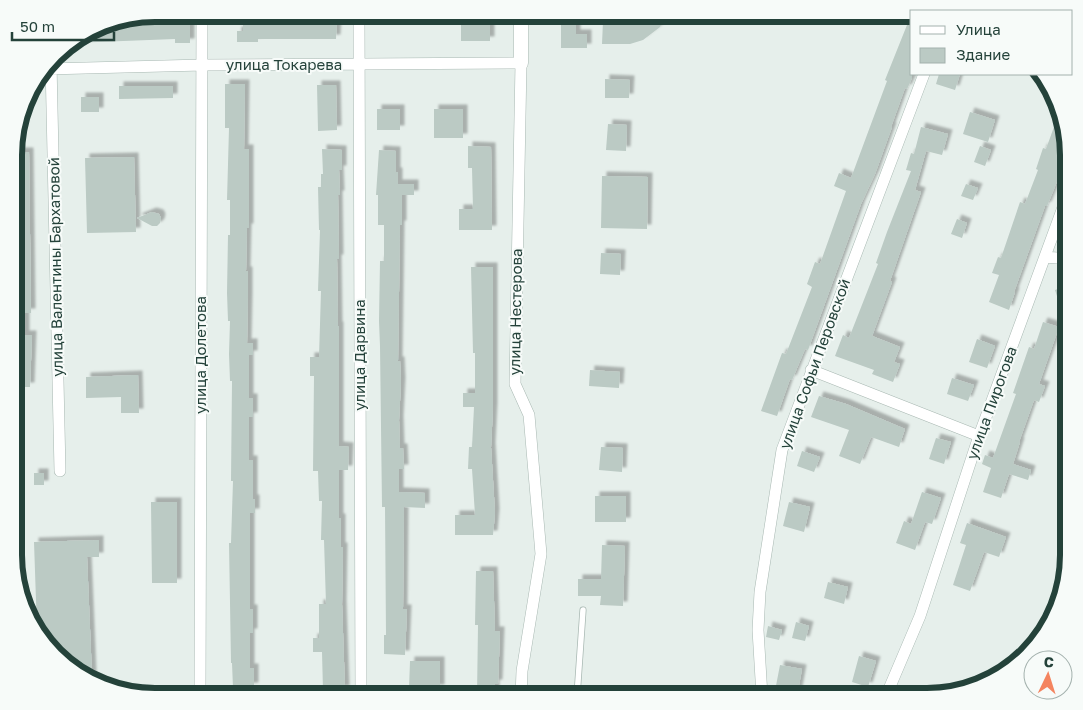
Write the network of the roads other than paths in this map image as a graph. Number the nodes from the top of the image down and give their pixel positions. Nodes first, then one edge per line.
1 (202, 23) edge
2 (359, 23) edge
3 (521, 23) edge
4 (521, 62) junction
5 (203, 65) junction
6 (360, 65) junction
7 (56, 67) edge
8 (50, 75) edge
9 (924, 75) edge
10 (1060, 216) edge
11 (1045, 257) junction
12 (1060, 258) edge
13 (811, 370) junction
14 (979, 436) junction
15 (60, 471) dead end
16 (583, 610) dead end
17 (578, 687) edge
18 (761, 687) edge
19 (890, 687) edge
20 (200, 688) edge
21 (361, 688) edge
22 (521, 688) edge

1 - 5 street, улица Долетова
2 - 6 street, улица Дарвина
3 - 4 street, улица Нестерова
4 - 6 street, улица Токарева
4 - 22 street, улица Нестерова
5 - 6 street, улица Токарева
5 - 7 street, улица Токарева
5 - 20 street, улица Долетова
6 - 21 street, улица Дарвина
8 - 15 street, улица Валентины Бархатовой
9 - 13 street, улица Софьи Перовской
10 - 11 street, улица Пирогова
11 - 12 street
11 - 14 street, улица Пирогова
13 - 14 street
13 - 18 street, улица Софьи Перовской
14 - 19 street, улица Пирогова
16 - 17 lane

